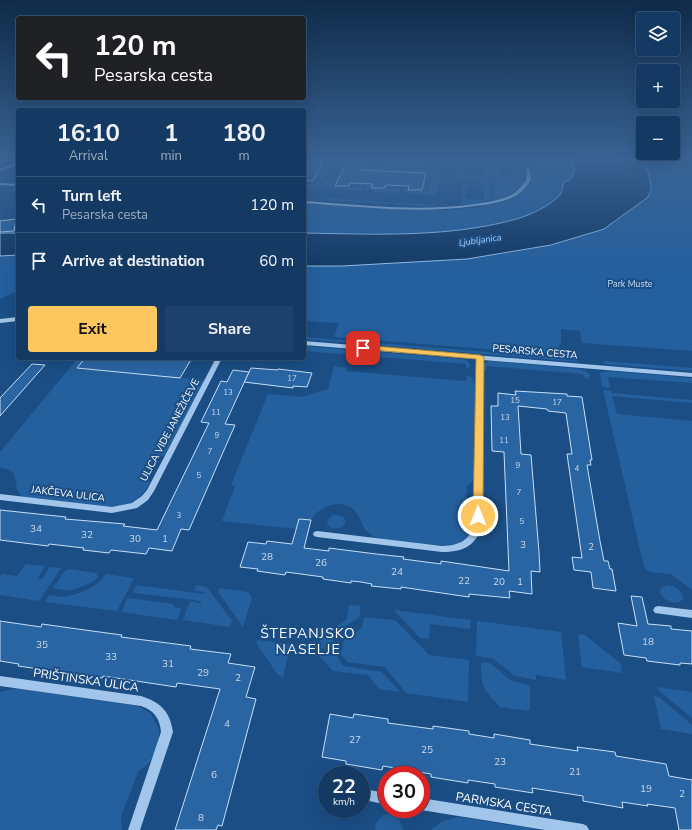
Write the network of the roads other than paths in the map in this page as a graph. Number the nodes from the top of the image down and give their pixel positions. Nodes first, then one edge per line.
1 (510, 196) edge
2 (306, 202) edge
3 (16, 319) edge
4 (2, 321) edge
5 (306, 343) edge
6 (480, 357) junction
7 (218, 360) edge
8 (692, 375) edge
9 (0, 497) edge
10 (134, 506) joint
11 (317, 534) dead end
12 (658, 610) dead end
13 (692, 614) edge
14 (0, 681) edge
15 (430, 805) edge
16 (134, 830) edge
17 (583, 830) edge

1 - 2 street
3 - 4 street
5 - 6 street, PESARSKA CESTA
6 - 8 street, PESARSKA CESTA
6 - 11 street
7 - 10 street, ULICA VIDE JANEŽIČEVE
9 - 10 street, JAKČEVA ULICA
12 - 13 street
14 - 16 street, PRIŠTINSKA ULICA
15 - 17 street, PARMSKA CESTA

